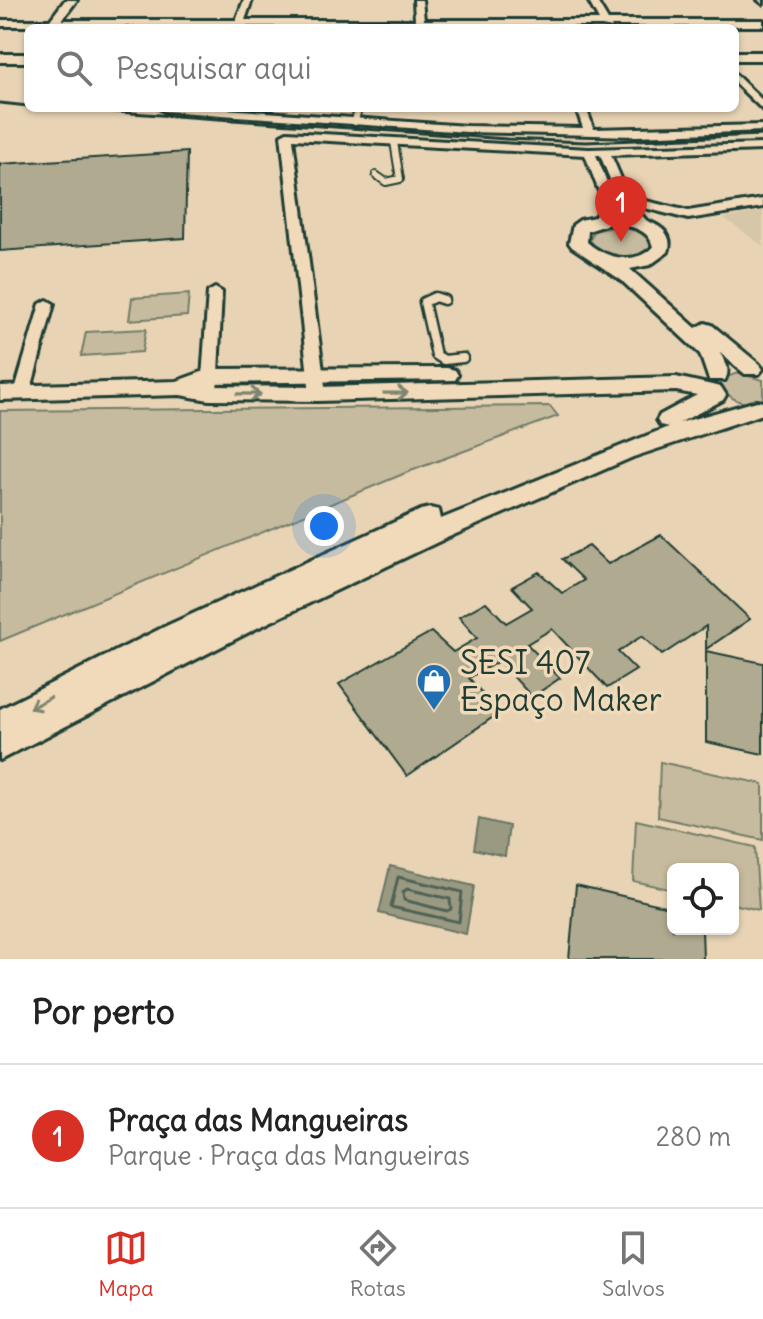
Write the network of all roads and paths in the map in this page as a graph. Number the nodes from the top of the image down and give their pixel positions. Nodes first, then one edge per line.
1 (71, 0) edge
2 (248, 0) edge
3 (418, 0) edge
4 (592, 0) edge
5 (0, 23) edge
6 (763, 23) edge
7 (24, 24) edge
8 (53, 24) edge
9 (240, 24) edge
10 (420, 24) edge
11 (605, 24) edge
12 (711, 24) edge
13 (739, 56) edge
14 (763, 56) edge
15 (0, 58) edge
16 (24, 58) edge
17 (739, 81) edge
18 (763, 85) edge
19 (763, 107) edge
20 (215, 112) edge
21 (357, 112) edge
22 (582, 112) edge
23 (291, 118) junction
24 (355, 122) junction
25 (763, 128) edge
26 (590, 133) junction
27 (287, 135) junction
28 (394, 142) junction
29 (763, 147) edge
30 (589, 152) junction
31 (604, 152) junction
32 (376, 175) dead end
33 (623, 199) junction
34 (763, 203) edge
35 (599, 220) junction
36 (646, 227) junction
37 (658, 255) junction
38 (608, 261) junction
39 (215, 292) dead end
40 (444, 300) dead end
41 (47, 304) dead end
42 (463, 358) dead end
43 (760, 372) edge
44 (316, 384) junction
45 (715, 384) junction
46 (210, 385) junction
47 (11, 393) edge
48 (760, 408) edge
49 (0, 724) edge
50 (0, 746) edge

1 - 8 street
2 - 9 street
3 - 10 street
4 - 11 street
5 - 7 street
6 - 12 street
13 - 14 main road
15 - 16 main road
17 - 18 street
17 - 19 street
20 - 23 street
21 - 24 lane
22 - 26 street
23 - 24 street
23 - 27 street
24 - 26 street
25 - 26 street
27 - 28 street
27 - 44 street
28 - 30 street
28 - 32 lane
29 - 31 street
30 - 31 street
30 - 35 street
31 - 33 street
33 - 34 street
33 - 36 street
35 - 36 street
35 - 38 street
36 - 37 street
37 - 38 street
37 - 43 street
38 - 45 street
39 - 46 street
40 - 42 lane
41 - 47 street
43 - 45 street
44 - 45 street
44 - 46 street
45 - 48 street
45 -> 49 street
46 - 47 street
48 - 50 street

